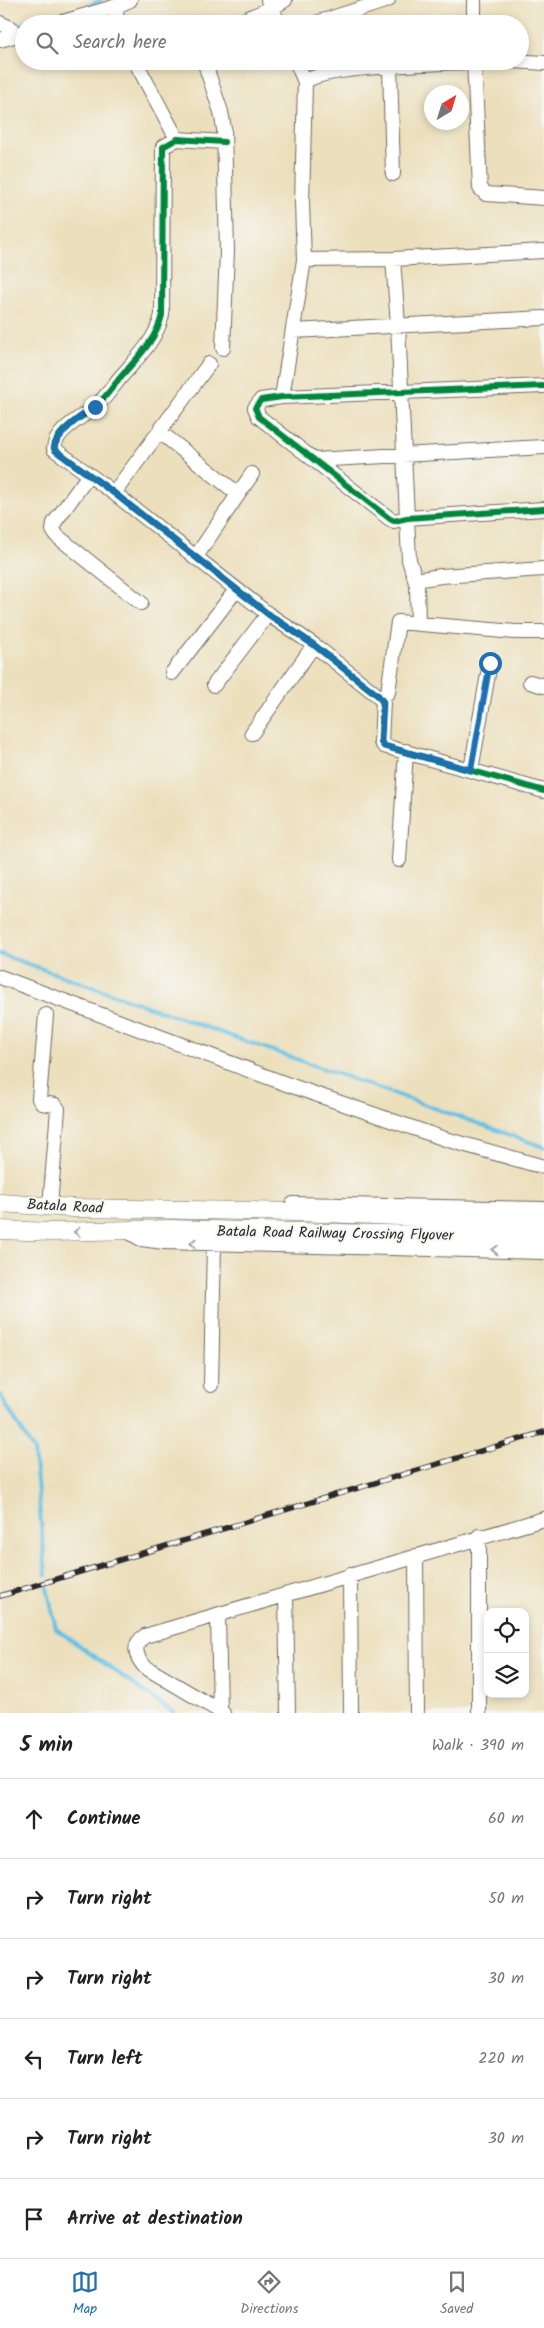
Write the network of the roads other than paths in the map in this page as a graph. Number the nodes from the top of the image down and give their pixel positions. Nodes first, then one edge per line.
1 (130, 0) edge
2 (285, 0) edge
3 (388, 0) edge
4 (474, 0) edge
5 (270, 4) edge
6 (90, 6) edge
7 (114, 7) junction
8 (73, 15) edge
9 (116, 15) edge
10 (250, 15) edge
11 (341, 15) edge
12 (474, 15) edge
13 (0, 23) edge
14 (15, 30) edge
15 (15, 36) edge
16 (0, 40) edge
17 (529, 62) edge
18 (544, 62) edge
19 (143, 70) edge
20 (207, 70) edge
21 (300, 70) edge
22 (363, 70) edge
23 (390, 70) edge
24 (474, 70) edge
25 (305, 82) junction
26 (177, 139) junction
27 (224, 142) junction
28 (393, 174) dead end
29 (544, 198) edge
30 (544, 251) edge
31 (393, 259) junction
32 (304, 260) junction
33 (544, 318) edge
34 (398, 325) junction
35 (293, 332) junction
36 (223, 348) dead end
37 (209, 364) dead end
38 (544, 386) edge
39 (400, 393) junction
40 (282, 397) junction
41 (160, 432) junction
42 (544, 447) edge
43 (404, 454) junction
44 (314, 460) junction
45 (252, 474) dead end
46 (89, 475) junction
47 (114, 493) junction
48 (238, 494) junction
49 (544, 509) edge
50 (407, 518) junction
51 (195, 558) junction
52 (544, 569) edge
53 (415, 580) junction
54 (236, 590) junction
55 (141, 603) dead end
56 (268, 614) junction
57 (418, 623) junction
58 (544, 632) edge
59 (314, 645) junction
60 (490, 663) dead end
61 (172, 673) dead end
62 (530, 682) dead end
63 (214, 685) dead end
64 (544, 686) edge
65 (381, 698) junction
66 (252, 733) dead end
67 (406, 752) junction
68 (471, 770) junction
69 (544, 791) edge
70 (399, 860) dead end
71 (0, 977) edge
72 (46, 1015) dead end
73 (544, 1167) edge
74 (0, 1203) edge
75 (50, 1206) junction
76 (130, 1209) junction
77 (544, 1209) edge
78 (544, 1222) edge
79 (0, 1230) edge
80 (125, 1230) junction
81 (544, 1238) edge
82 (214, 1244) junction
83 (544, 1252) edge
84 (211, 1385) dead end
85 (544, 1519) edge
86 (479, 1536) junction
87 (416, 1556) junction
88 (350, 1575) junction
89 (286, 1595) junction
90 (218, 1615) junction
91 (221, 1712) edge
92 (288, 1713) edge
93 (351, 1713) edge
94 (417, 1713) edge
95 (479, 1713) edge

1 - 7 street
2 - 5 street
3 - 11 street
4 - 12 street
5 - 10 street
6 - 7 street
6 - 8 street
7 - 9 street
13 - 14 street
15 - 16 street
17 - 18 street
19 - 26 street
20 - 27 street
21 - 25 street
22 - 25 street
23 - 28 street
24 - 29 street
25 - 32 street
26 - 27 street
26 - 46 street
27 - 36 street
30 - 31 street
31 - 32 street
31 - 34 street
32 - 35 street
33 - 34 street
34 - 35 street
34 - 39 street
35 - 40 street
37 - 41 street
38 - 39 street
39 - 40 street
39 - 43 street
40 - 44 street
41 - 47 street
41 - 48 street
42 - 43 street
43 - 44 street
43 - 50 street
44 - 50 street
45 - 48 street
46 - 47 street
46 - 55 street
47 - 51 street
48 - 51 street
49 - 50 street
50 - 53 street
51 - 54 street
52 - 53 street
53 - 57 street
54 - 56 street
54 - 61 street
56 - 59 street
56 - 63 street
57 - 58 street
57 - 65 street
59 - 65 street
59 - 66 street
60 - 68 street
62 - 64 street
65 - 67 street
67 - 68 street
67 - 70 street
68 - 69 street
71 - 73 street
72 - 75 street
74 - 75 main road, Batala Road
75 - 76 main road, Batala Road
76 - 77 street
76 - 78 main road, Batala Road Railway Crossing Flyover
80 -> 79 main road, Batala Road
80 - 81 main road, Batala Road Railway Crossing Flyover
82 -> 80 street
83 -> 82 street
82 - 84 street
85 - 86 street
86 - 87 street
86 - 95 street
87 - 88 street
87 - 94 street
88 - 89 street
88 - 93 street
89 - 90 street
89 - 92 street
90 - 91 street
90 - 91 street

